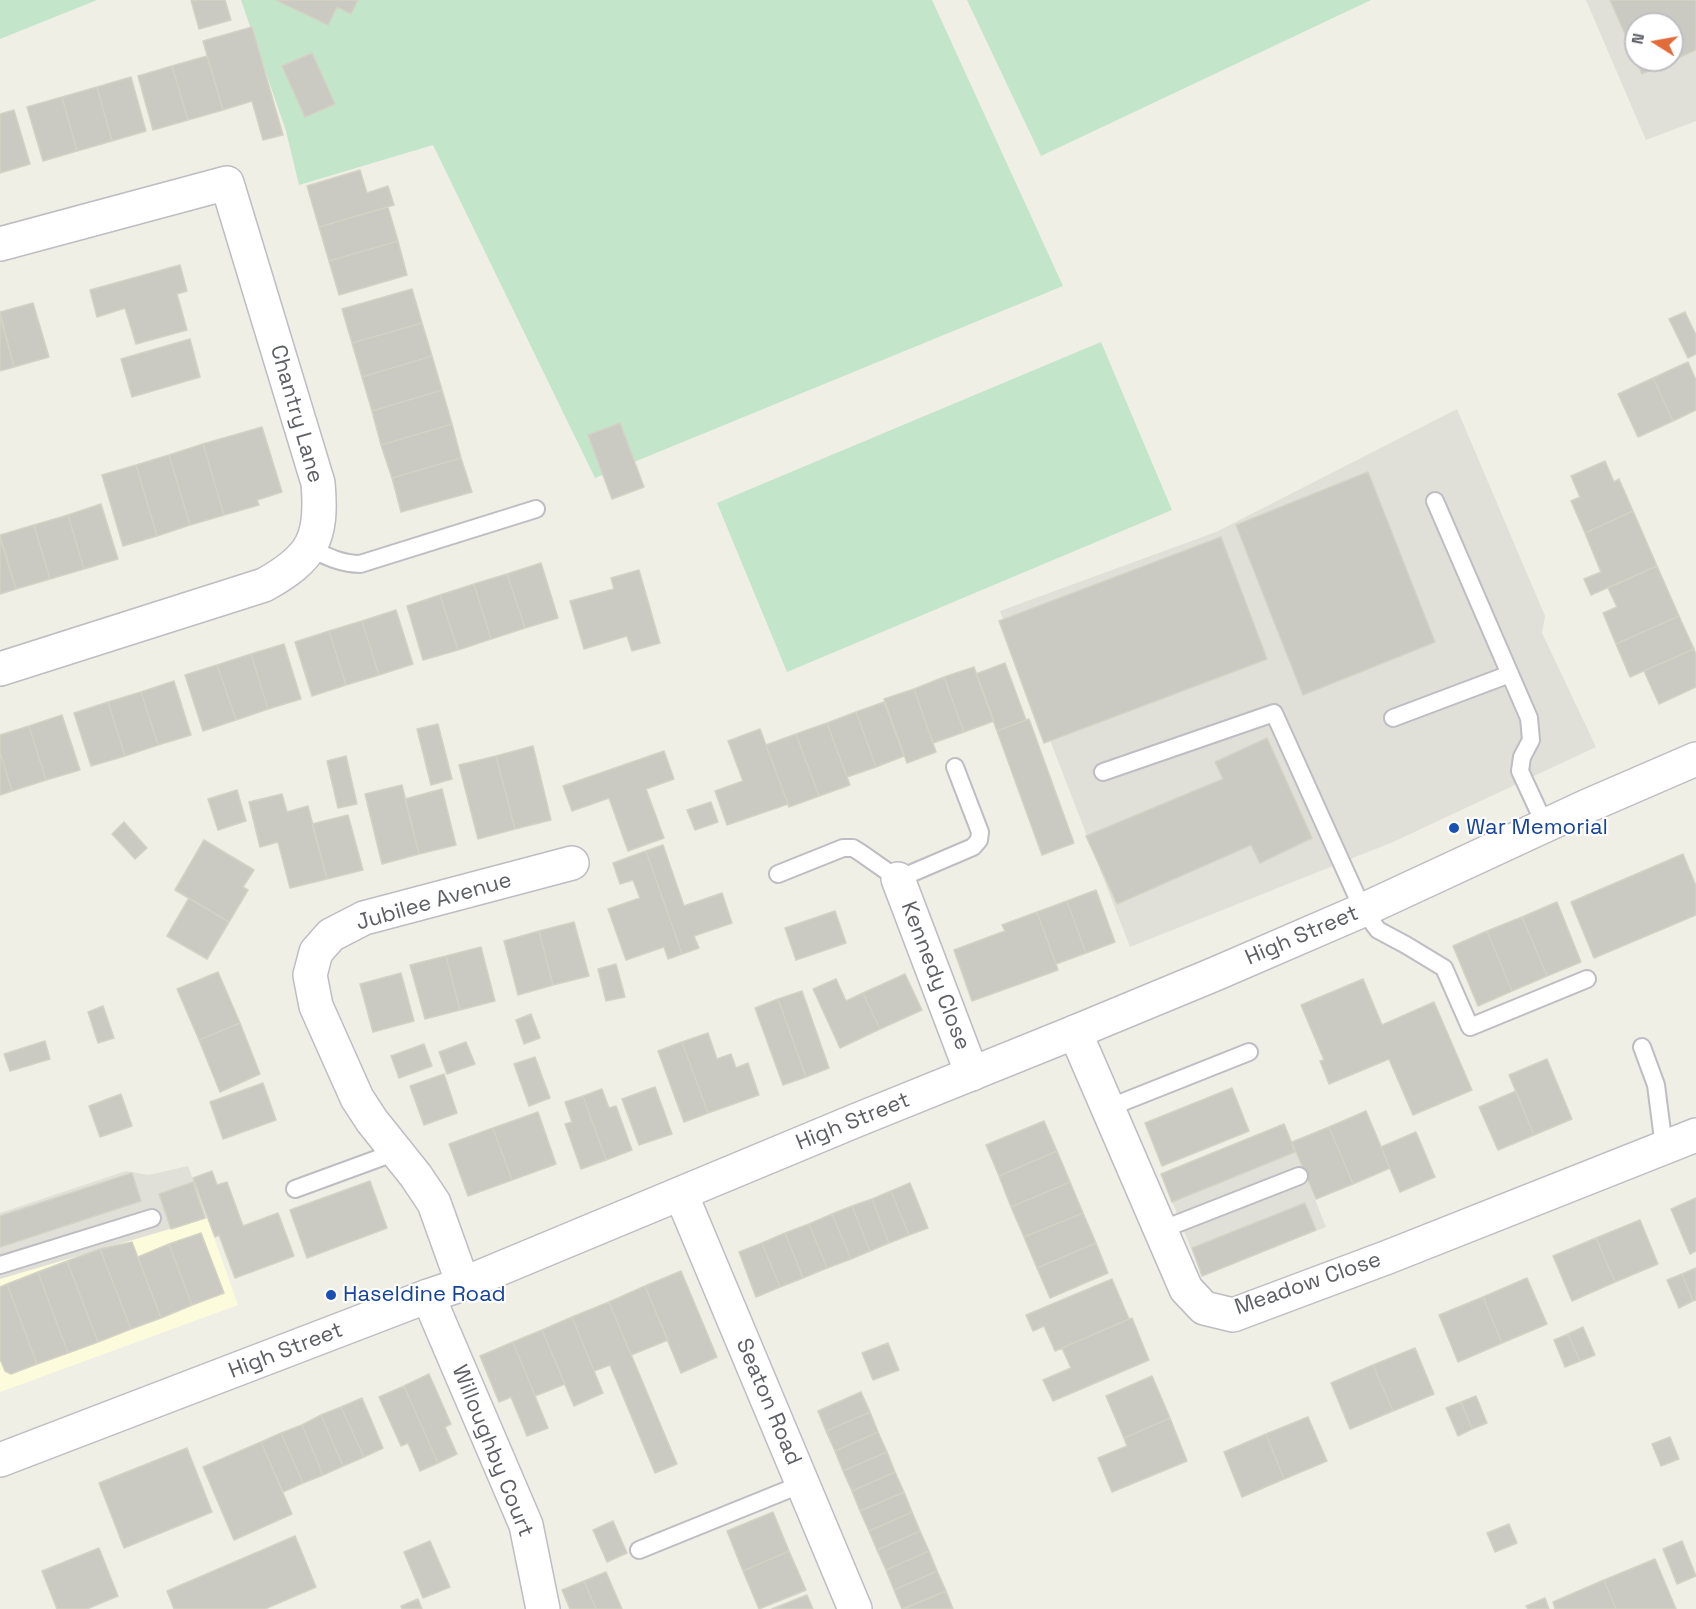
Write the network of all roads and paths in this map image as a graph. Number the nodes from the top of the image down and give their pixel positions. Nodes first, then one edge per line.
1 (0, 244) edge
2 (1436, 501) dead end
3 (536, 509) dead end
4 (309, 548) junction
5 (0, 669) edge
6 (1510, 674) junction
7 (1393, 718) dead end
8 (1696, 759) edge
9 (955, 767) dead end
10 (1103, 772) dead end
11 (1545, 825) junction
12 (572, 863) dead end
13 (778, 874) dead end
14 (898, 879) junction
15 (1363, 910) junction
16 (1587, 978) dead end
17 (1075, 1032) junction
18 (1642, 1047) dead end
19 (1249, 1052) dead end
20 (972, 1074) junction
21 (1108, 1108) junction
22 (1696, 1135) edge
23 (1664, 1147) junction
24 (396, 1152) junction
25 (1299, 1176) dead end
26 (294, 1189) dead end
27 (681, 1194) junction
28 (152, 1218) dead end
29 (1161, 1230) junction
30 (0, 1265) edge
31 (463, 1284) junction
32 (429, 1296) junction
33 (0, 1460) edge
34 (802, 1484) junction
35 (639, 1550) dead end
36 (543, 1609) edge
37 (855, 1609) edge

1 - 4 street, Chantry Lane
2 - 6 lane
3 - 4 lane
4 - 5 street, Chantry Lane
6 - 7 lane
6 - 11 lane
8 - 11 street, High Street
9 - 14 lane
10 - 15 lane
11 - 15 street, High Street
12 - 24 street, Jubilee Avenue
13 - 14 lane
14 - 20 street, Kennedy Close
15 - 16 lane
15 - 17 street, High Street
17 - 20 street, High Street
17 - 21 street, Meadow Close
18 - 23 lane
19 - 21 lane
20 - 27 street, High Street
21 - 29 street, Meadow Close
22 - 23 street, Meadow Close
23 - 29 street, Meadow Close
24 - 26 lane
24 - 31 street, Jubilee Avenue
25 - 29 lane
27 - 31 street, High Street
27 - 34 street, Seaton Road
28 - 30 lane
31 - 32 street, High Street
32 - 33 street, High Street
32 - 36 street, Willoughby Court
34 - 35 lane
34 - 37 street, Seaton Road

